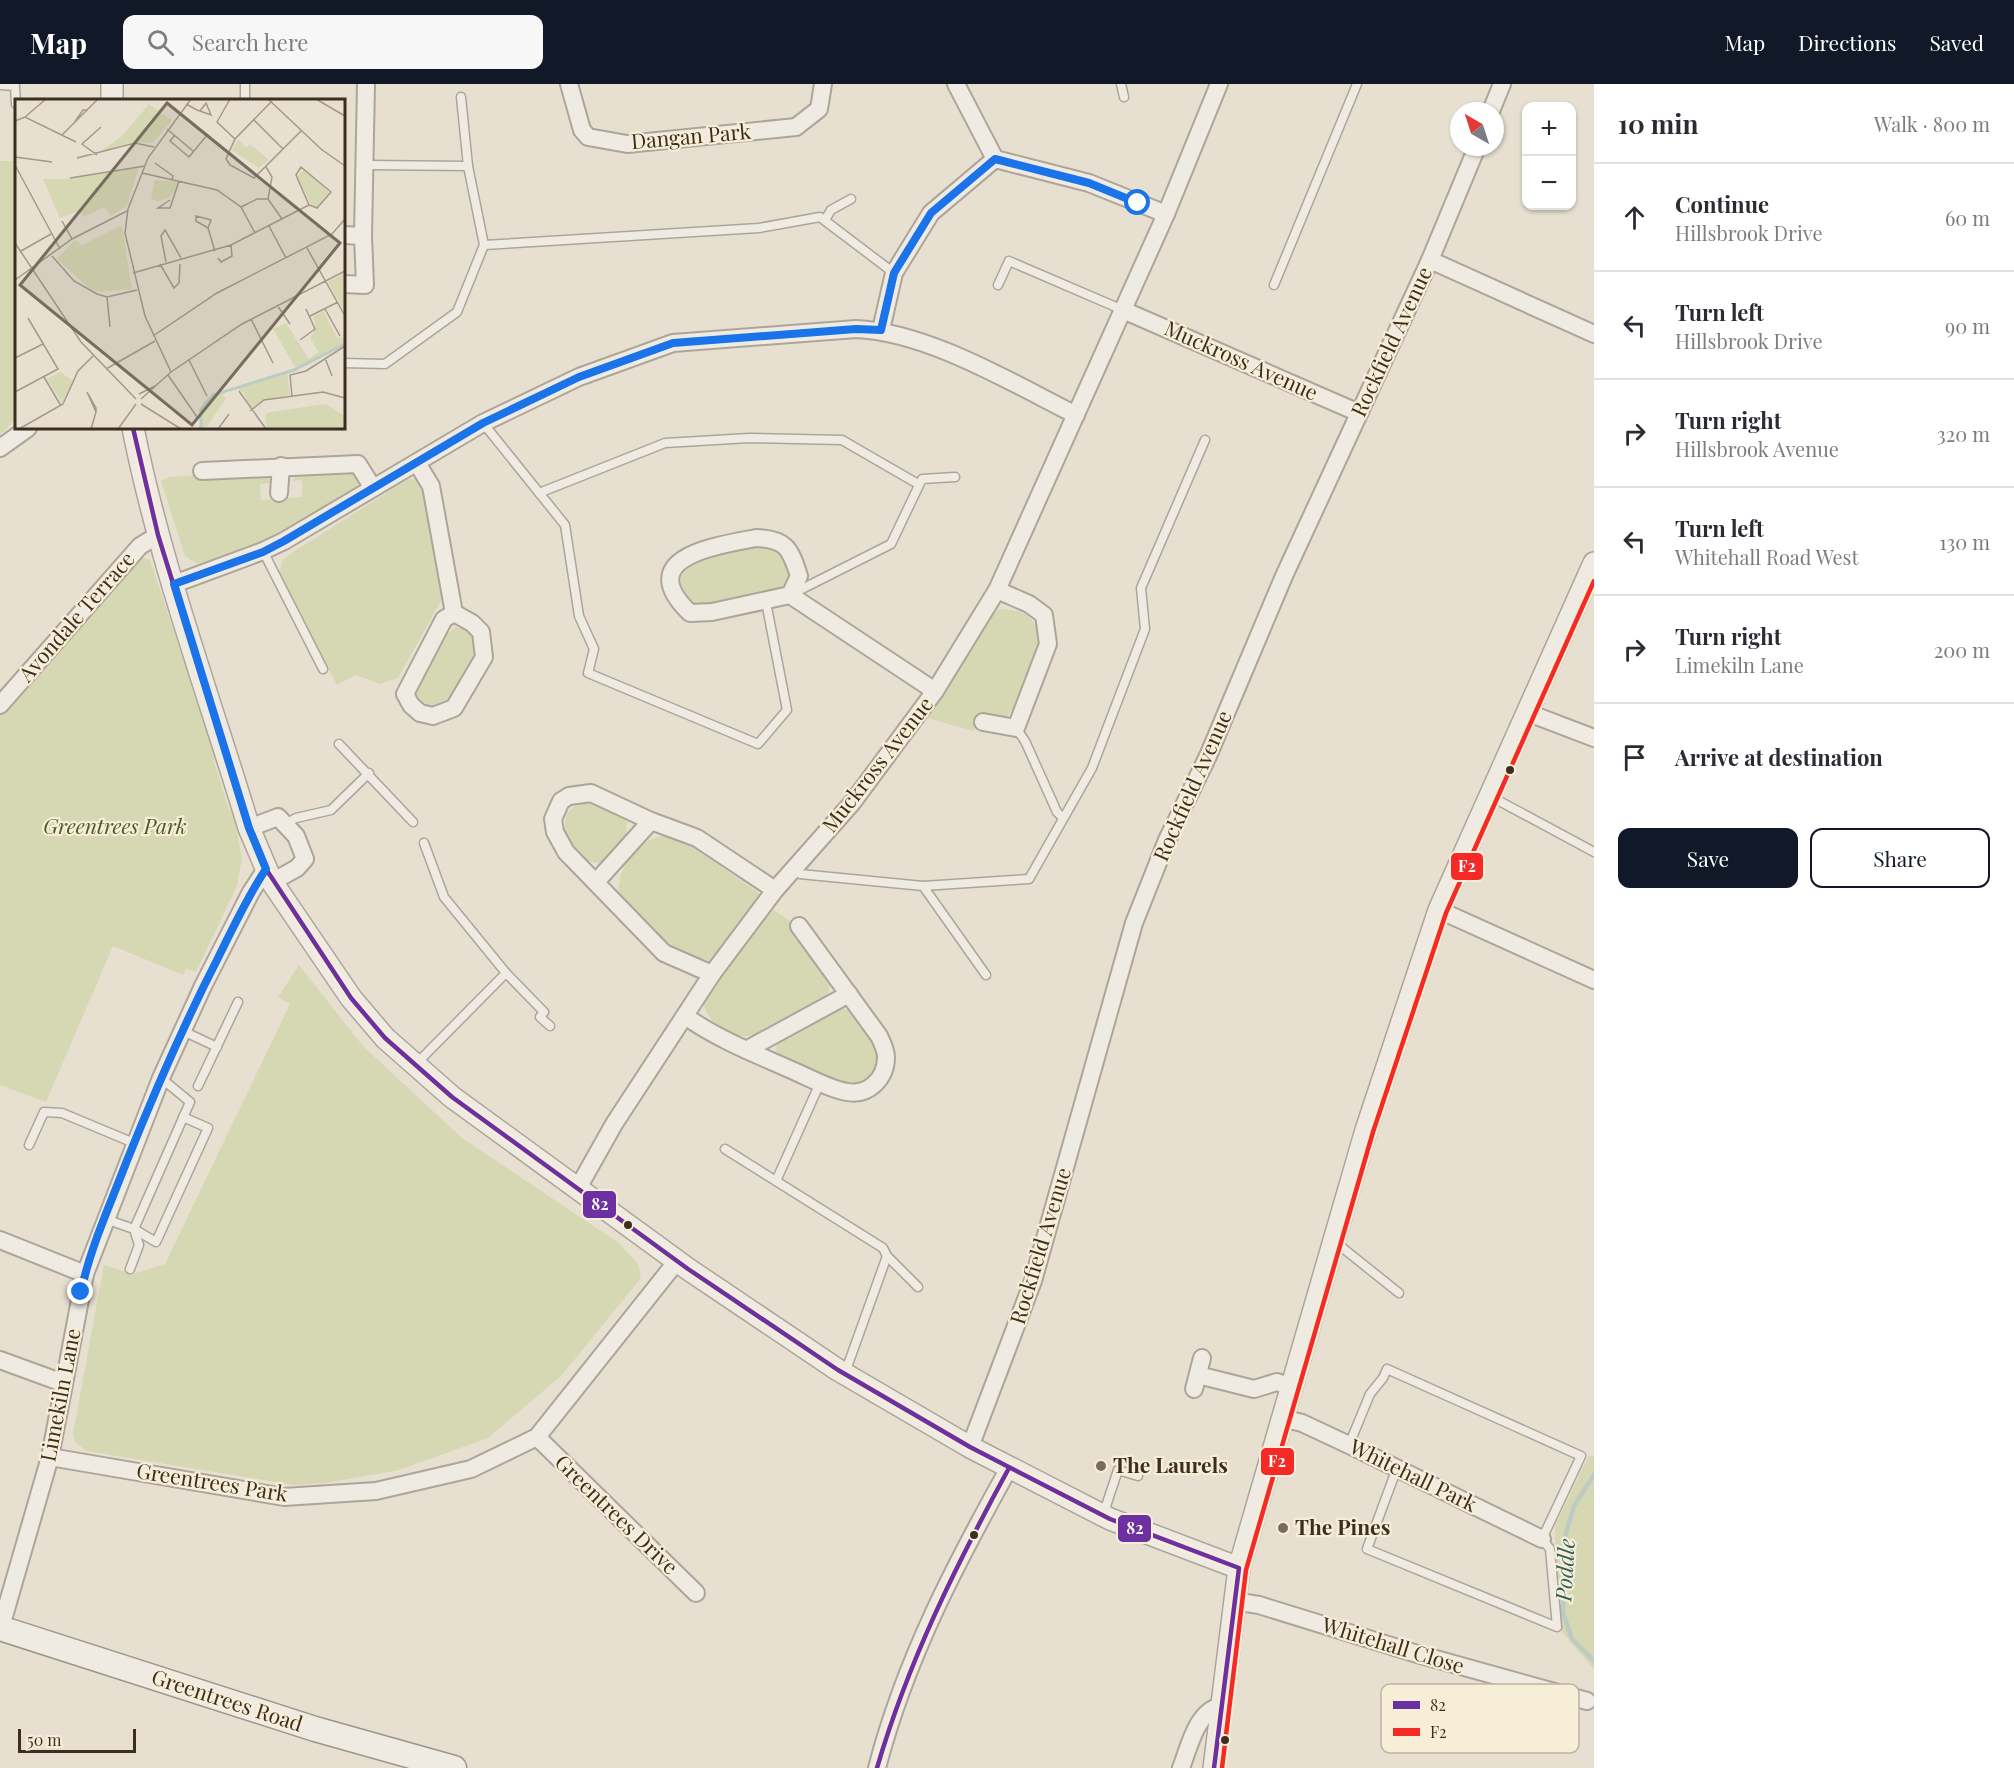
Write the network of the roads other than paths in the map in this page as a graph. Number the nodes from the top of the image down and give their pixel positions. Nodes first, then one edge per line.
1 (366, 84) edge
2 (569, 84) edge
3 (823, 84) edge
4 (956, 84) edge
5 (1121, 84) edge
6 (1219, 84) edge
7 (1358, 84) edge
8 (1502, 84) edge
9 (0, 85) edge
10 (461, 97) dead end
11 (1124, 97) dead end
12 (16, 99) edge
13 (1495, 102) edge
14 (1473, 156) edge
15 (995, 159) junction
16 (366, 165) junction
17 (468, 166) junction
18 (852, 199) dead end
19 (1166, 214) junction
20 (825, 220) junction
21 (345, 235) edge
22 (363, 236) junction
23 (484, 245) junction
24 (1430, 260) junction
25 (894, 273) junction
26 (345, 284) edge
27 (998, 285) dead end
28 (1274, 285) dead end
29 (1123, 310) junction
30 (881, 330) junction
31 (1594, 334) edge
32 (345, 363) edge
33 (1359, 413) junction
34 (1076, 415) junction
35 (483, 423) junction
36 (27, 429) edge
37 (133, 429) edge
38 (1205, 440) dead end
39 (0, 448) edge
40 (417, 463) junction
41 (281, 466) junction
42 (202, 471) dead end
43 (955, 477) dead end
44 (918, 484) junction
45 (373, 488) junction
46 (279, 493) dead end
47 (539, 493) junction
48 (158, 535) junction
49 (263, 552) junction
50 (1594, 563) edge
51 (174, 584) junction
52 (997, 590) junction
53 (790, 595) junction
54 (766, 602) junction
55 (454, 613) junction
56 (323, 669) dead end
57 (935, 691) junction
58 (0, 705) edge
59 (1526, 712) junction
60 (983, 722) dead end
61 (1016, 729) junction
62 (1594, 738) edge
63 (339, 744) dead end
64 (369, 773) junction
65 (1490, 796) junction
66 (1063, 818) junction
67 (651, 821) junction
68 (413, 822) dead end
69 (285, 824) junction
70 (249, 828) junction
71 (424, 843) dead end
72 (1594, 852) edge
73 (794, 869) junction
74 (269, 876) junction
75 (596, 882) junction
76 (923, 886) junction
77 (775, 890) junction
78 (1439, 910) junction
79 (799, 926) dead end
80 (506, 973) junction
81 (712, 974) junction
82 (986, 975) dead end
83 (1594, 980) edge
84 (849, 994) junction
85 (238, 1002) dead end
86 (685, 1016) junction
87 (550, 1026) dead end
88 (183, 1031) junction
89 (217, 1047) junction
90 (746, 1050) junction
91 (414, 1066) junction
92 (161, 1078) junction
93 (820, 1083) junction
94 (198, 1086) dead end
95 (183, 1117) junction
96 (134, 1143) junction
97 (28, 1145) dead end
98 (725, 1149) dead end
99 (776, 1181) junction
100 (578, 1188) junction
101 (104, 1219) junction
102 (134, 1229) junction
103 (0, 1240) edge
104 (1334, 1240) junction
105 (887, 1256) junction
106 (677, 1261) junction
107 (130, 1269) dead end
108 (85, 1274) junction
109 (918, 1287) dead end
110 (1399, 1293) dead end
111 (1202, 1358) dead end
112 (0, 1360) edge
113 (845, 1374) junction
114 (63, 1383) junction
115 (1291, 1387) junction
116 (1282, 1418) junction
117 (537, 1437) junction
118 (1349, 1445) junction
119 (970, 1447) junction
120 (50, 1457) junction
121 (1009, 1468) junction
122 (1397, 1468) junction
123 (1138, 1476) dead end
124 (1103, 1516) junction
125 (1542, 1539) junction
126 (1239, 1568) junction
127 (696, 1593) dead end
128 (1233, 1600) junction
129 (0, 1629) edge
130 (1526, 1684) edge
131 (1579, 1699) edge
132 (1587, 1701) dead end
133 (1221, 1706) junction
134 (454, 1768) edge
135 (877, 1768) edge
136 (1180, 1768) edge
137 (1214, 1768) edge

1 - 16 street
2 - 3 street, Dangan Park
4 - 15 street
5 - 11 lane
6 - 19 street, Muckross Avenue
7 - 28 lane
8 - 13 street
9 - 12 lane
10 - 17 lane
14 - 24 street, Rockfield Avenue
15 - 19 street
15 - 25 street
16 - 17 lane
16 - 22 street
17 - 23 lane
18 - 20 lane
19 - 29 street, Muckross Avenue
20 - 23 lane
20 - 25 lane
21 - 22 street
22 - 26 street
23 - 32 lane
24 - 31 street
24 - 33 street, Rockfield Avenue
25 - 30 street
27 - 29 lane
29 - 33 street, Muckross Avenue
29 - 34 street, Muckross Avenue
30 - 34 street
30 - 35 street
33 - 119 street, Rockfield Avenue
34 - 52 street, Muckross Avenue
35 - 40 street
35 - 47 lane
36 - 39 street
37 - 48 street
38 - 66 lane
40 - 45 street
40 - 55 street
41 - 42 street
41 - 45 street
41 - 46 street
43 - 44 lane
44 - 47 lane
44 - 53 lane
45 - 49 street
47 - 54 lane
48 - 51 street
48 - 58 street, Avondale Terrace
49 - 51 street
49 - 56 lane
50 - 59 street
51 - 70 street
52 - 57 street, Muckross Avenue
52 - 61 street
53 - 54 street
53 - 54 street
53 - 57 street
55 - 55 street
57 - 73 street, Muckross Avenue
59 - 62 street
59 - 65 street
60 - 61 street
61 - 66 lane
63 - 64 lane
64 - 68 lane
64 - 69 lane
65 - 72 lane
65 - 78 street
66 - 76 lane
67 - 75 street
67 - 75 street
67 - 77 street
69 - 70 street
69 - 74 street
70 - 74 street
71 - 80 lane
73 - 76 lane
73 - 77 street, Muckross Avenue
74 - 88 street, Limekiln Lane
74 - 91 street
75 - 81 street
76 - 82 lane
77 - 81 street, Muckross Avenue
78 - 83 street
78 - 104 street
79 - 84 street
80 - 87 lane
80 - 91 lane
81 - 86 street, Muckross Avenue
84 - 90 street
84 - 93 street
85 - 89 lane
86 - 90 street
86 - 100 street, Muckross Avenue
88 - 89 lane
88 - 92 street, Limekiln Lane
89 - 94 lane
90 - 93 street
91 - 100 street
92 - 95 lane
92 - 96 street, Limekiln Lane
93 - 99 lane
95 - 102 lane
95 - 102 lane
96 - 97 lane
96 - 101 street, Limekiln Lane
98 - 99 lane
99 - 105 lane
100 - 106 street
101 - 102 lane
101 - 108 street, Limekiln Lane
102 - 107 lane
103 - 108 street
104 - 110 lane
104 - 115 street
105 - 109 lane
105 - 113 lane
106 - 113 street
106 - 117 street, Greentrees Park
108 - 114 street, Limekiln Lane
111 - 115 street
112 - 114 street
113 - 119 street
114 - 120 street, Limekiln Lane
115 - 116 street
116 - 118 street, Whitehall Park
116 - 126 street
117 - 120 street, Greentrees Park
117 - 127 street, Greentrees Drive
118 - 122 street, Whitehall Park
118 - 125 lane
119 - 121 street
120 - 129 street, Limekiln Lane
121 - 124 street
121 - 135 street
122 - 125 street, Whitehall Park
122 - 125 lane
123 - 124 lane
124 - 126 street
126 - 128 street
128 - 130 street, Whitehall Close
128 - 133 street
129 - 134 main road, Greentrees Road
131 - 132 street, Whitehall Close
133 - 136 street
133 - 137 street

